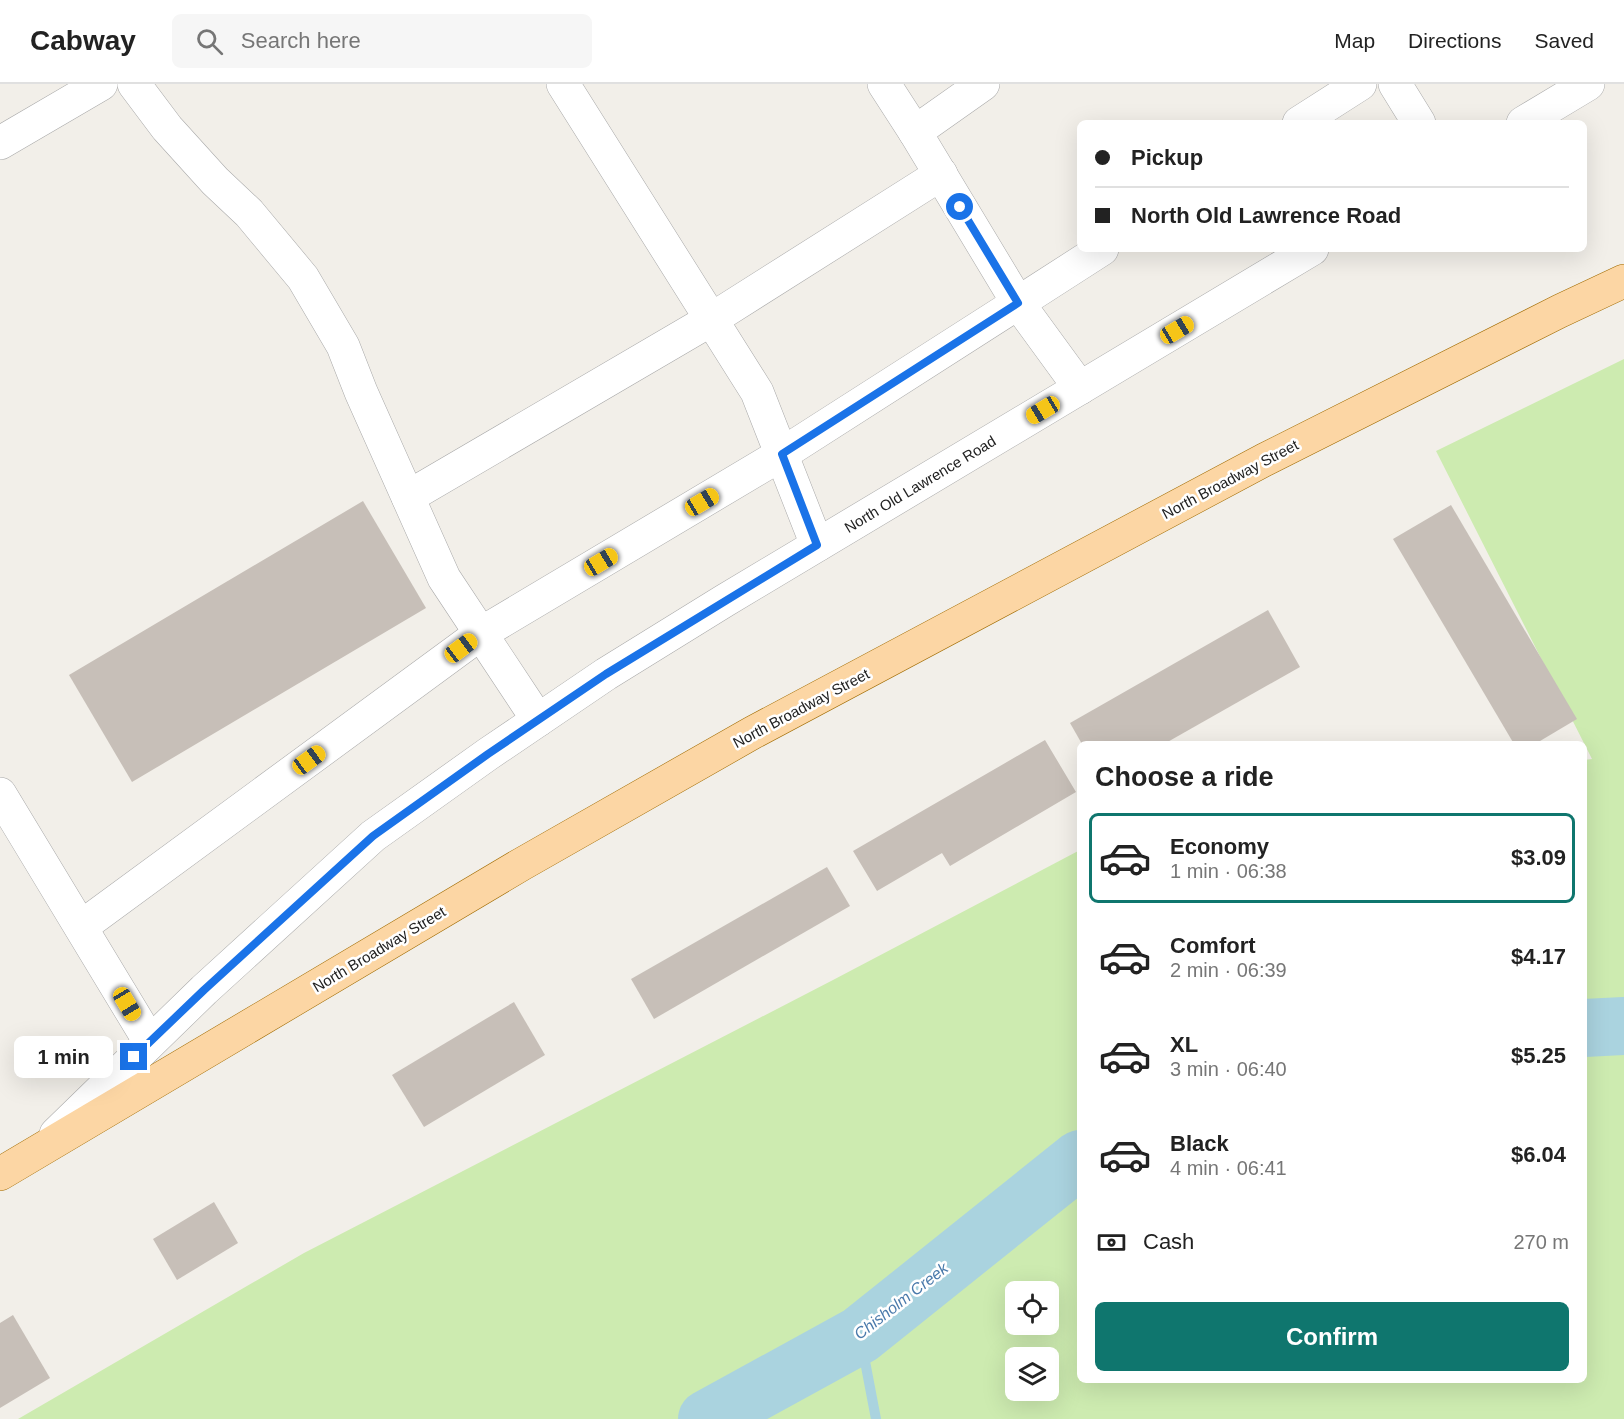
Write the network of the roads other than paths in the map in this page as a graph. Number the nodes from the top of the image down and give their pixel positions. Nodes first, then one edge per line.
1 (101, 84) edge
2 (134, 84) edge
3 (563, 84) edge
4 (884, 84) edge
5 (983, 84) edge
6 (1360, 84) edge
7 (1395, 84) edge
8 (1588, 84) edge
9 (1304, 120) edge
10 (1417, 120) edge
11 (1528, 120) edge
12 (915, 132) junction
13 (0, 143) edge
14 (941, 174) junction
15 (1097, 252) edge
16 (1307, 252) edge
17 (1624, 281) edge
18 (1018, 303) junction
19 (712, 319) junction
20 (1080, 388) junction
21 (782, 454) junction
22 (408, 497) junction
23 (817, 545) junction
24 (480, 634) junction
25 (538, 720) junction
26 (0, 794) edge
27 (81, 927) junction
28 (150, 1042) junction
29 (42, 1148) junction
30 (0, 1174) edge

1 - 13 street
2 - 22 street
3 - 19 street
4 - 12 street
5 - 12 street
6 - 9 street
7 - 10 street
8 - 11 street
12 - 14 street
14 - 18 street
14 - 19 street
15 - 18 street
16 - 20 street, North Old Lawrence Road
17 - 29 main road, North Broadway Street
18 - 20 street
18 - 21 street
19 - 21 street
19 - 22 street
20 - 23 street, North Old Lawrence Road
21 - 23 street
21 - 24 street
22 - 24 street
23 - 25 street, North Old Lawrence Road
24 - 25 street
24 - 27 street
25 - 28 street, North Old Lawrence Road
26 - 27 street
27 - 28 street
28 - 29 street, North Old Lawrence Road
29 - 30 main road, North Broadway Street

